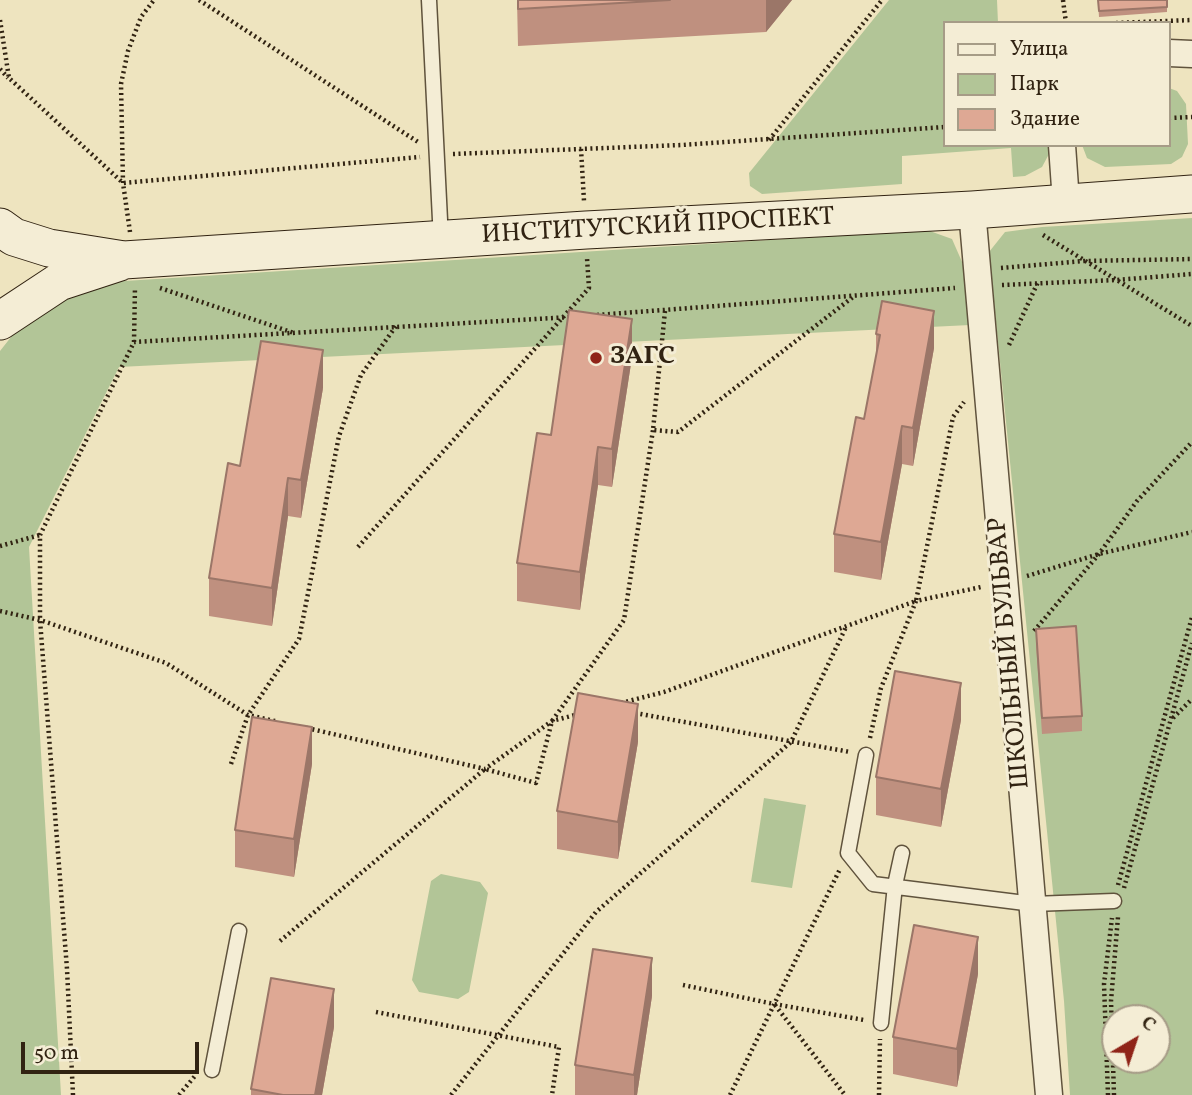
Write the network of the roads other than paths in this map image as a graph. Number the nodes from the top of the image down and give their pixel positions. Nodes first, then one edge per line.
1 (429, 0) edge
2 (1171, 53) edge
3 (1192, 54) edge
4 (1062, 147) edge
5 (1192, 194) edge
6 (1066, 202) junction
7 (972, 210) junction
8 (0, 227) edge
9 (442, 241) junction
10 (134, 265) junction
11 (0, 321) edge
12 (866, 755) road end
13 (902, 853) dead end
14 (895, 885) junction
15 (1118, 899) road end
16 (1033, 904) junction
17 (239, 931) dead end
18 (881, 1023) road end
19 (212, 1070) dead end
20 (1049, 1095) edge

1 - 9 lane
2 - 3 street
4 - 6 street
5 - 6 main road, ИНСТИТУТСКИЙ ПРОСПЕКТ
6 - 7 main road, ИНСТИТУТСКИЙ ПРОСПЕКТ
7 - 9 main road, ИНСТИТУТСКИЙ ПРОСПЕКТ
7 - 16 street, ШКОЛЬНЫЙ БУЛЬВАР
8 - 10 main road
9 - 10 main road, ИНСТИТУТСКИЙ ПРОСПЕКТ
10 - 11 main road
12 - 14 lane
13 - 14 lane
14 - 16 lane
14 - 18 lane
15 - 16 lane
16 - 20 street, ШКОЛЬНЫЙ БУЛЬВАР
17 - 19 lane

